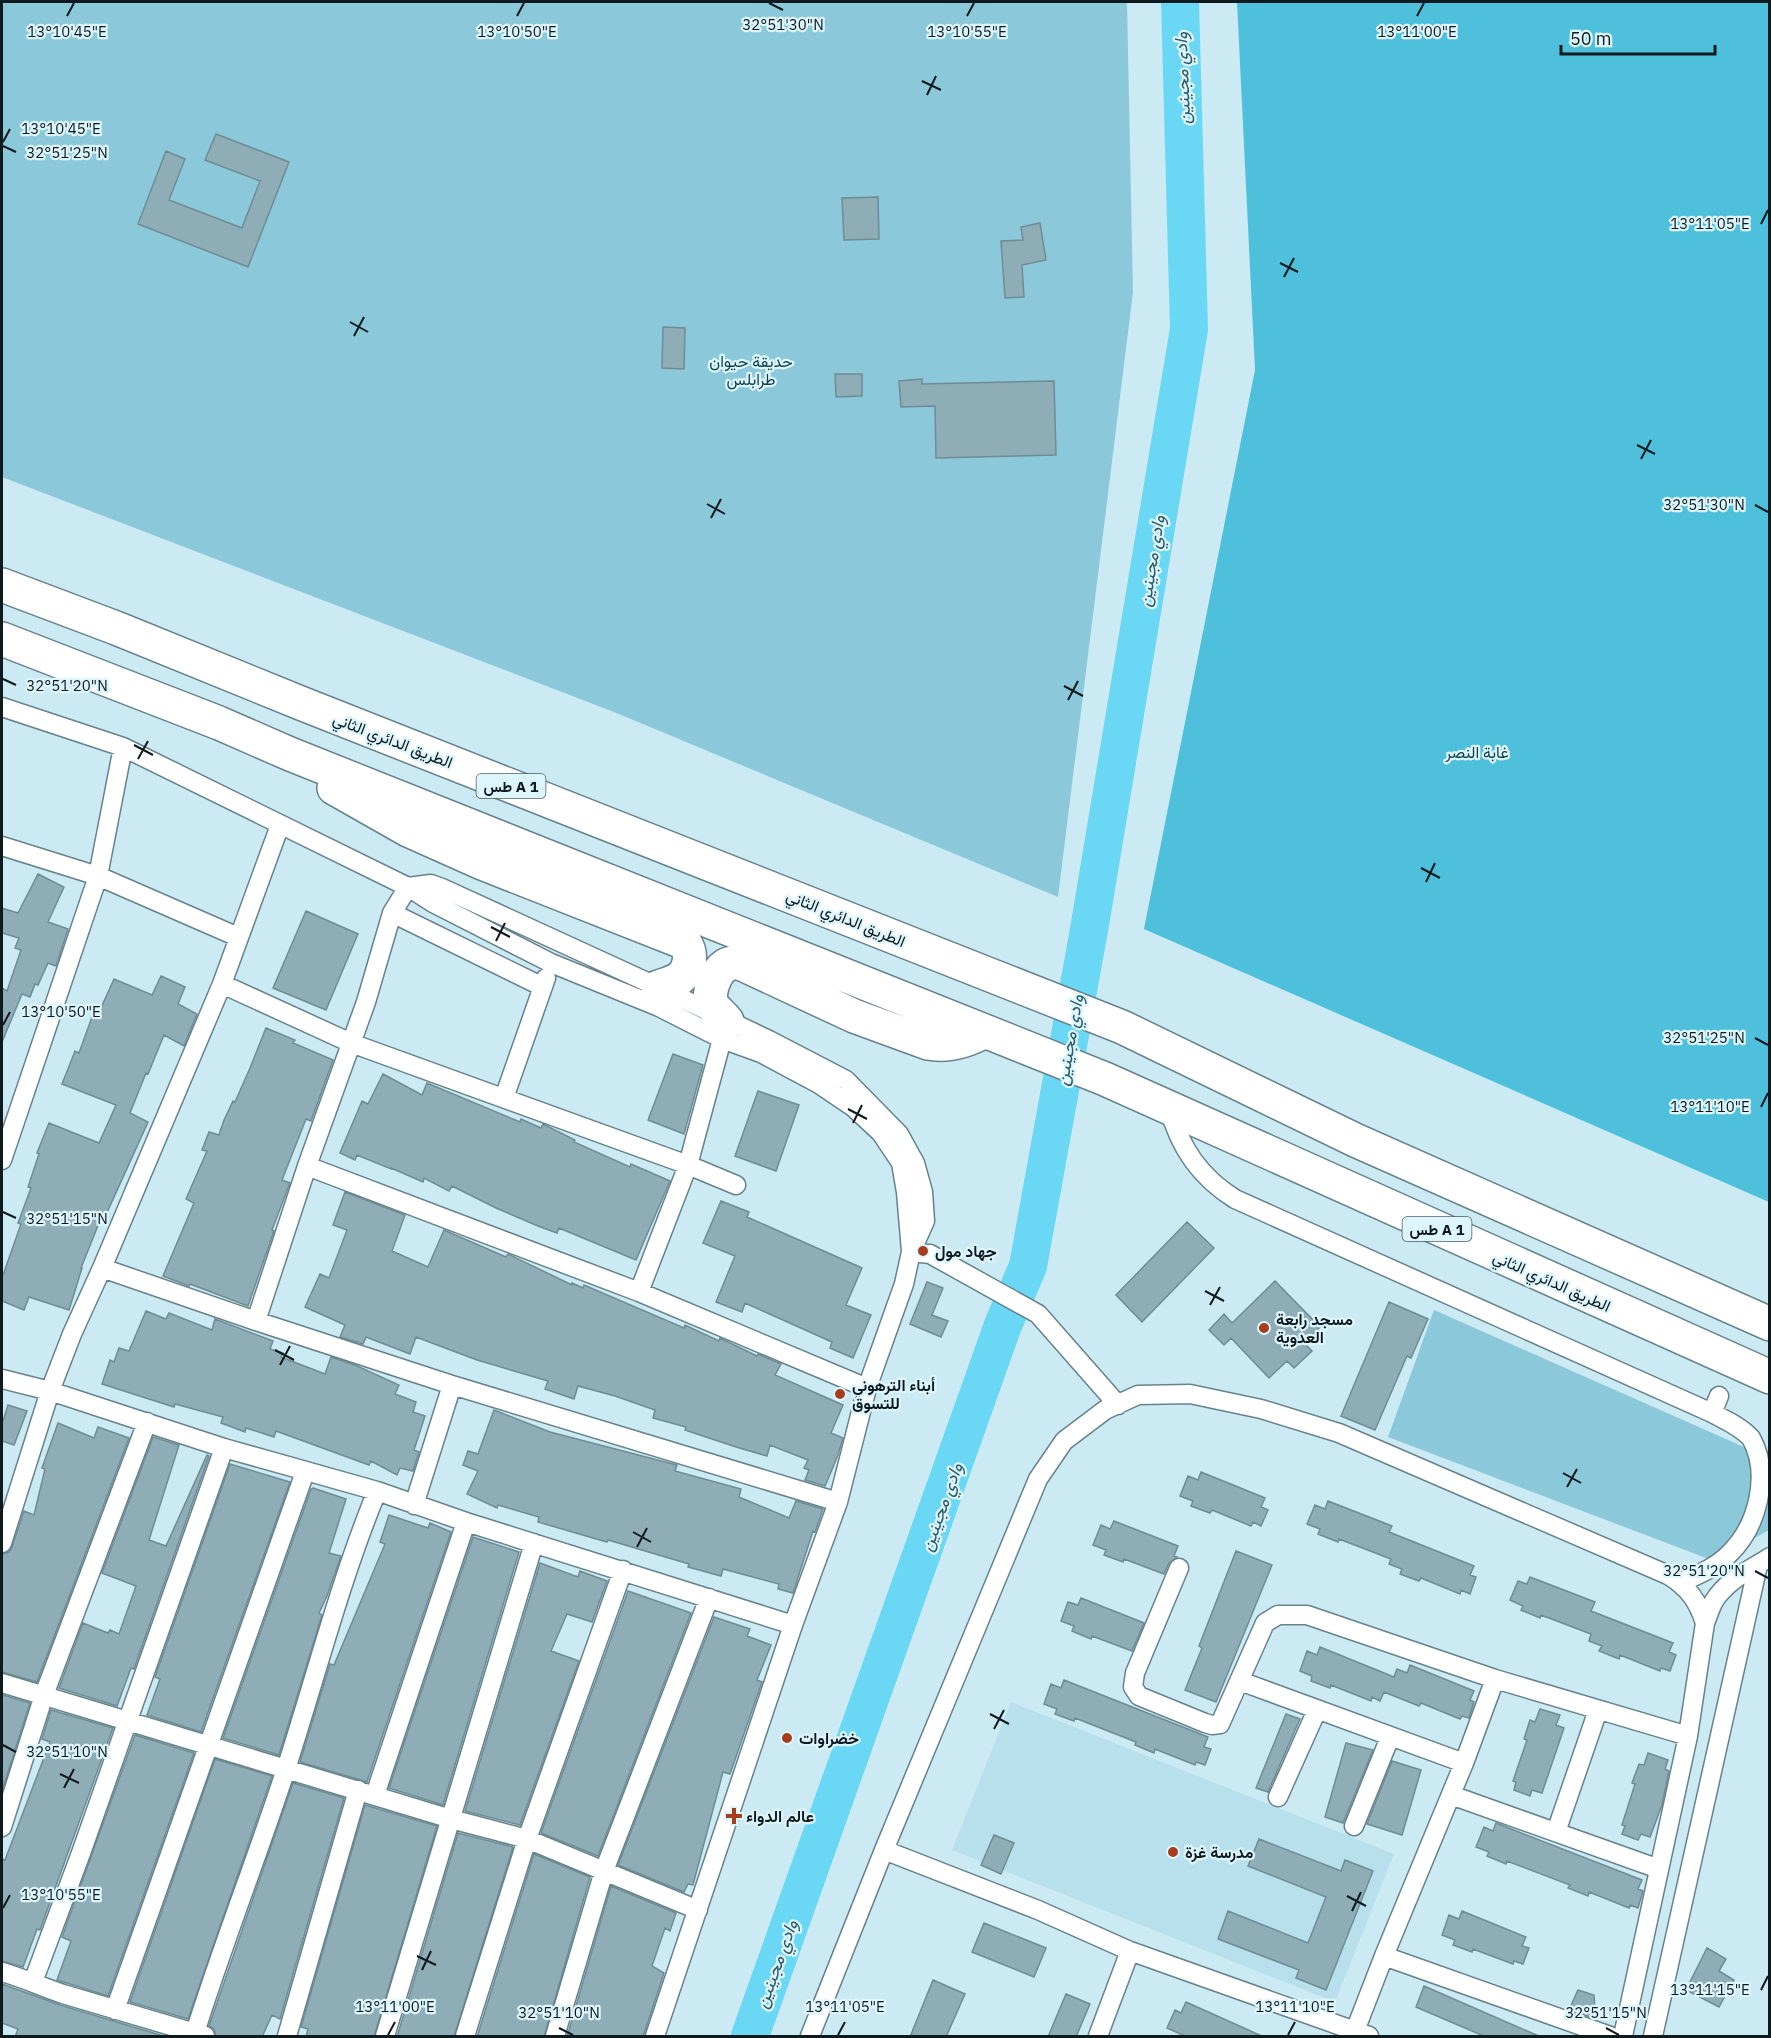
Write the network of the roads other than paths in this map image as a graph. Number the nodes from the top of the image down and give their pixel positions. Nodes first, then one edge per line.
1 (2, 585) edge
2 (2, 639) edge
3 (2, 707) edge
4 (123, 747) junction
5 (290, 754) junction
6 (280, 825) junction
7 (2, 846) edge
8 (98, 876) junction
9 (408, 887) junction
10 (392, 913) junction
11 (238, 937) junction
12 (551, 963) junction
13 (222, 984) junction
14 (543, 987) junction
15 (658, 987) junction
16 (725, 1030) junction
17 (992, 1034) junction
18 (351, 1043) junction
19 (504, 1098) junction
20 (1169, 1108) junction
21 (2, 1160) edge
22 (688, 1165) junction
23 (307, 1166) junction
24 (736, 1185) dead end
25 (911, 1252) junction
26 (102, 1268) junction
27 (639, 1292) junction
28 (256, 1321) junction
29 (1770, 1324) edge
30 (1770, 1377) edge
31 (2, 1379) edge
32 (452, 1385) junction
33 (867, 1388) junction
34 (50, 1391) junction
35 (1118, 1405) junction
36 (147, 1422) junction
37 (224, 1448) junction
38 (305, 1472) junction
39 (377, 1491) junction
40 (838, 1502) junction
41 (414, 1505) junction
42 (466, 1522) junction
43 (2, 1543) edge
44 (534, 1543) junction
45 (1764, 1561) edge
46 (1179, 1568) dead end
47 (622, 1570) junction
48 (1680, 1583) junction
49 (709, 1598) junction
50 (1705, 1623) junction
51 (793, 1625) junction
52 (1495, 1679) junction
53 (1240, 1681) junction
54 (2, 1683) edge
55 (44, 1695) junction
56 (1317, 1710) junction
57 (1598, 1710) junction
58 (126, 1721) junction
59 (1688, 1736) junction
60 (1390, 1737) junction
61 (209, 1746) junction
62 (1464, 1763) junction
63 (286, 1768) junction
64 (366, 1792) junction
65 (1451, 1795) junction
66 (1278, 1797) dead end
67 (451, 1819) junction
68 (1354, 1826) dead end
69 (2, 1827) edge
70 (1556, 1832) junction
71 (527, 1839) junction
72 (884, 1850) junction
73 (1659, 1869) junction
74 (604, 1871) junction
75 (698, 1910) junction
76 (1130, 1951) junction
77 (1384, 1956) junction
78 (2, 1972) edge
79 (33, 1982) junction
80 (115, 2010) junction
81 (1359, 2035) edge
82 (198, 2036) edge
83 (287, 2037) edge
84 (386, 2037) edge
85 (465, 2037) edge
86 (555, 2037) edge
87 (654, 2037) edge
88 (810, 2037) edge
89 (1098, 2037) edge
90 (1610, 2037) edge
91 (1623, 2037) edge
92 (1653, 2037) edge

1 - 29 highway, الطريق الدائري الثاني / طس A 1
2 - 5 highway
3 - 4 street
4 - 6 street
4 - 8 street
5 - 15 highway
5 - 17 highway
6 - 9 street
6 - 11 street
7 - 8 street
8 - 11 street
8 - 21 street
9 - 10 street
9 - 12 street
9 - 15 street
10 - 14 street
10 - 18 street
11 - 13 street
12 - 14 street
12 - 16 street
13 - 18 street
13 - 26 street
14 - 19 street
15 - 16 street
16 - 17 highway
16 - 22 street
16 - 25 street
17 - 20 highway, الطريق الدائري الثاني / طس A 1
18 - 19 street
18 - 23 street
19 - 22 street
20 - 30 highway, الطريق الدائري الثاني / طس A 1
20 - 48 street
22 - 24 street
22 - 27 street
23 - 27 street
23 - 28 street
25 - 33 street
25 - 35 street
26 - 28 street
26 - 34 street
27 - 33 street
28 - 32 street
31 - 34 street
32 - 40 street
32 - 41 street
33 - 40 street
34 - 36 street
34 - 43 street
35 - 48 street
35 - 72 street
36 - 37 street
36 - 55 street
37 - 38 street
37 - 58 street
38 - 39 street
38 - 61 street
39 - 41 street
39 - 63 street
40 - 51 street
41 - 42 street
42 - 44 street
42 - 64 street
44 - 47 street
44 - 67 street
45 - 50 street
45 - 92 street
46 - 53 street
47 - 49 street
47 - 71 street
48 - 50 street
49 - 51 street
49 - 74 street
50 - 59 street
51 - 75 street
52 - 53 street
52 - 57 street
52 - 62 street
53 - 56 street
54 - 55 street
55 - 58 street
55 - 69 street
56 - 60 street
56 - 66 street
57 - 59 street
57 - 70 street
58 - 61 street
58 - 79 street
59 - 73 street
60 - 62 street
60 - 68 street
61 - 63 street
61 - 80 street
62 - 65 street
63 - 64 street
63 - 82 street
64 - 67 street
64 - 83 street
65 - 70 street
65 - 77 street
67 - 71 street
67 - 84 street
70 - 73 street
71 - 74 street
71 - 85 street
72 - 76 street
72 - 88 street
73 - 91 street
74 - 75 street
74 - 86 street
75 - 87 street
76 - 81 street
76 - 89 street
77 - 81 street
77 - 90 street
78 - 79 street
79 - 80 street
80 - 82 street

